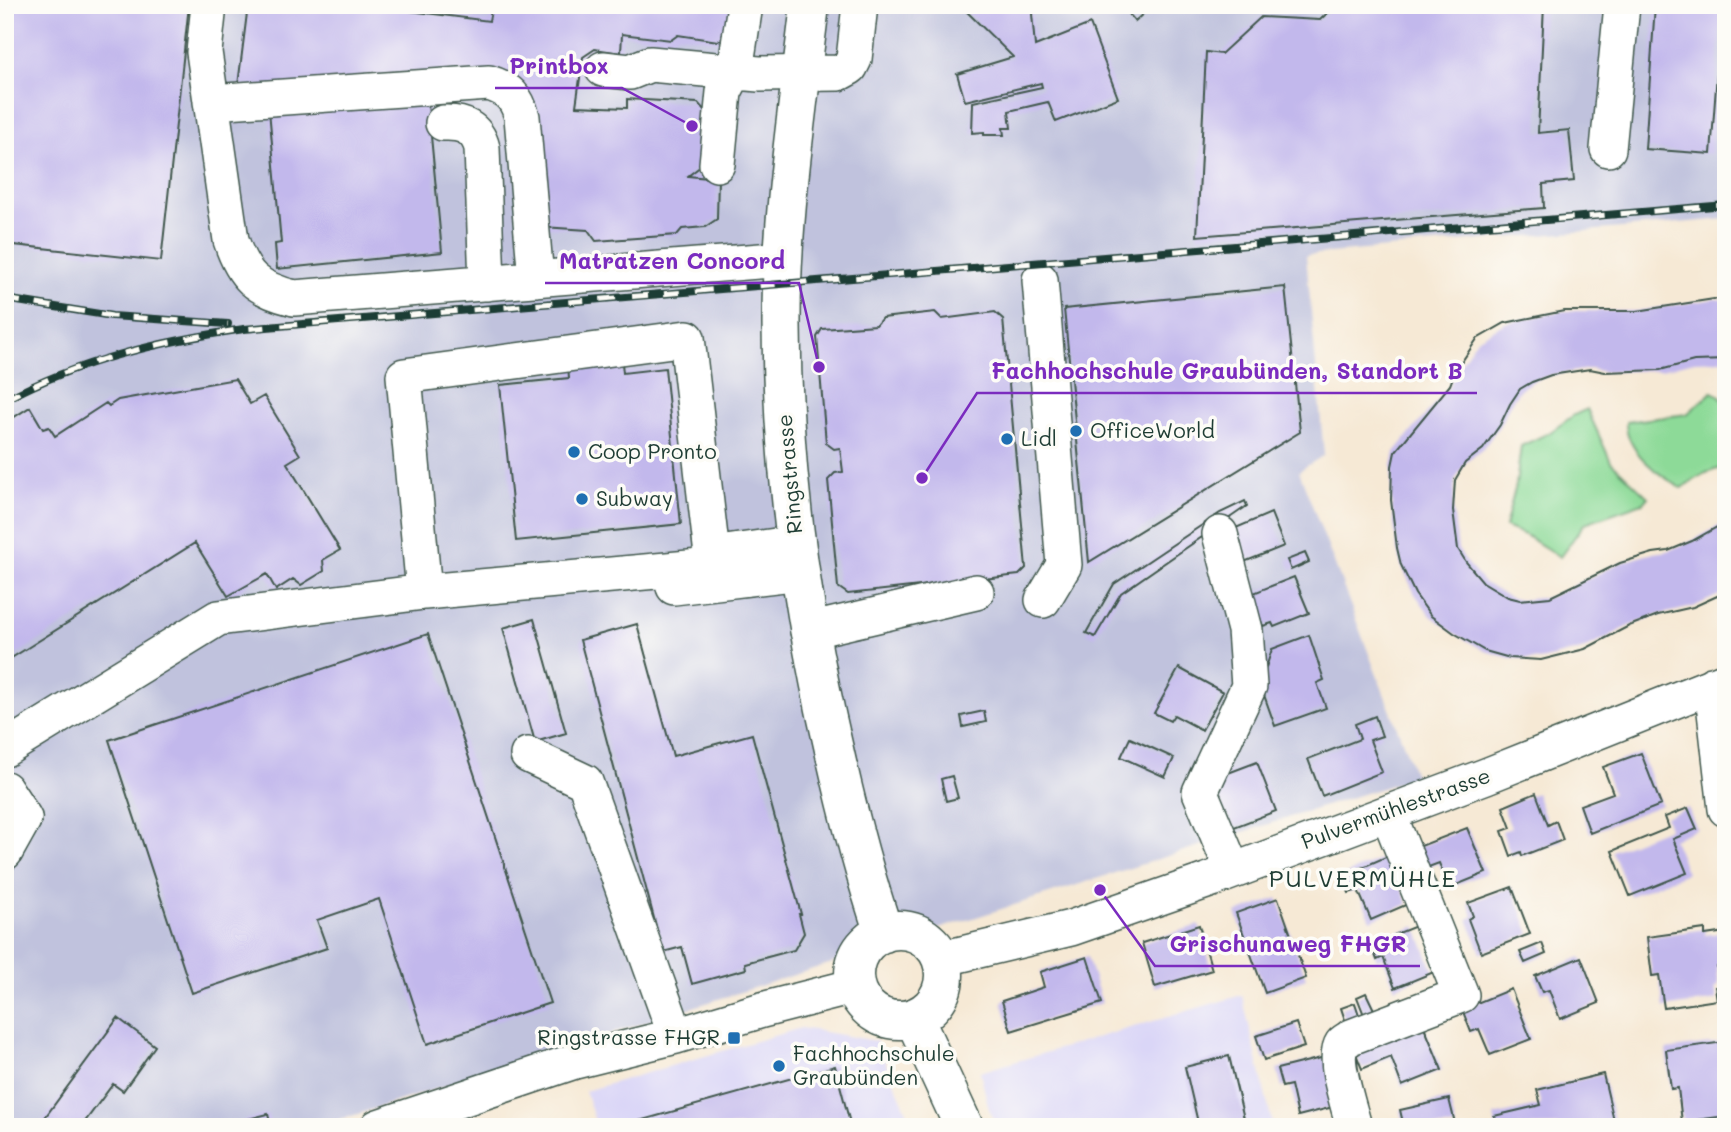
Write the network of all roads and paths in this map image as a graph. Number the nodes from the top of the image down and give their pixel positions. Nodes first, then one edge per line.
1 (209, 5) edge
2 (746, 5) edge
3 (810, 5) edge
4 (860, 5) edge
5 (1622, 5) edge
6 (603, 69) dead end
7 (735, 71) junction
8 (802, 75) junction
9 (211, 102) junction
10 (443, 123) dead end
11 (1608, 149) dead end
12 (717, 164) dead end
13 (784, 259) junction
14 (536, 279) junction
15 (1040, 279) dead end
16 (487, 283) junction
17 (1220, 534) dead end
18 (712, 555) junction
19 (799, 557) junction
20 (424, 592) junction
21 (976, 592) dead end
22 (1042, 600) dead end
23 (487, 610) dead end
24 (808, 631) junction
25 (1719, 682) edge
26 (5, 748) edge
27 (528, 755) dead end
28 (5, 789) edge
29 (1726, 809) edge
30 (1388, 813) junction
31 (5, 852) edge
32 (1233, 871) junction
33 (884, 933) junction
34 (941, 958) junction
35 (856, 986) junction
36 (914, 1018) junction
37 (676, 1036) junction
38 (378, 1127) edge
39 (964, 1127) edge
40 (1354, 1127) edge

1 - 9 street
2 - 7 street
3 - 8 main road, Ringstrasse
4 - 8 street
5 - 11 street
6 - 7 street
7 - 8 street
7 - 12 street
8 - 13 main road, Ringstrasse
9 - 14 street
9 - 16 street
10 - 16 street
13 - 14 street
13 - 19 main road, Ringstrasse
14 - 16 street
15 - 22 street
17 - 32 street
18 - 19 street
18 - 20 street
18 - 20 street
19 - 23 street
19 - 24 main road, Ringstrasse
20 - 26 street
21 - 24 street
24 - 33 main road, Ringstrasse
25 - 29 street
25 - 30 street, Pulvermühlestrasse
27 - 37 street
28 - 31 street
30 - 32 street, Pulvermühlestrasse
30 - 40 street
32 - 34 street, Pulvermühlestrasse
33 - 34 main road
33 - 35 main road
34 - 36 main road
35 - 36 main road
35 - 37 street
36 - 39 main road
37 - 38 street

